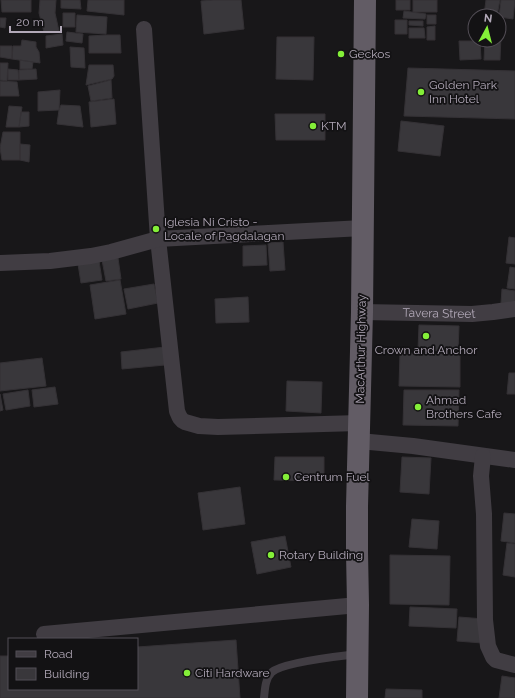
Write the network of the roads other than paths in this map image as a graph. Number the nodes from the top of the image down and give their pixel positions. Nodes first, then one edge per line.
1 (365, 0) edge
2 (144, 29) dead end
3 (363, 228) junction
4 (158, 239) junction
5 (0, 263) edge
6 (515, 309) edge
7 (362, 312) junction
8 (359, 432) junction
9 (483, 456) junction
10 (515, 460) edge
11 (358, 605) junction
12 (44, 634) dead end
13 (357, 654) junction
14 (515, 665) edge
15 (264, 698) edge
16 (357, 698) edge

1 - 3 highway, MacArthur Highway
2 - 4 street
3 - 4 street
3 - 7 highway, MacArthur Highway
4 - 5 street
4 - 8 street
6 - 7 street, Tavera Street
7 - 8 highway, MacArthur Highway
8 - 9 street
8 - 11 highway, MacArthur Highway
9 - 10 street
9 - 14 street
11 - 12 street
11 - 13 highway, MacArthur Highway
13 - 15 lane
13 - 16 highway, MacArthur Highway

